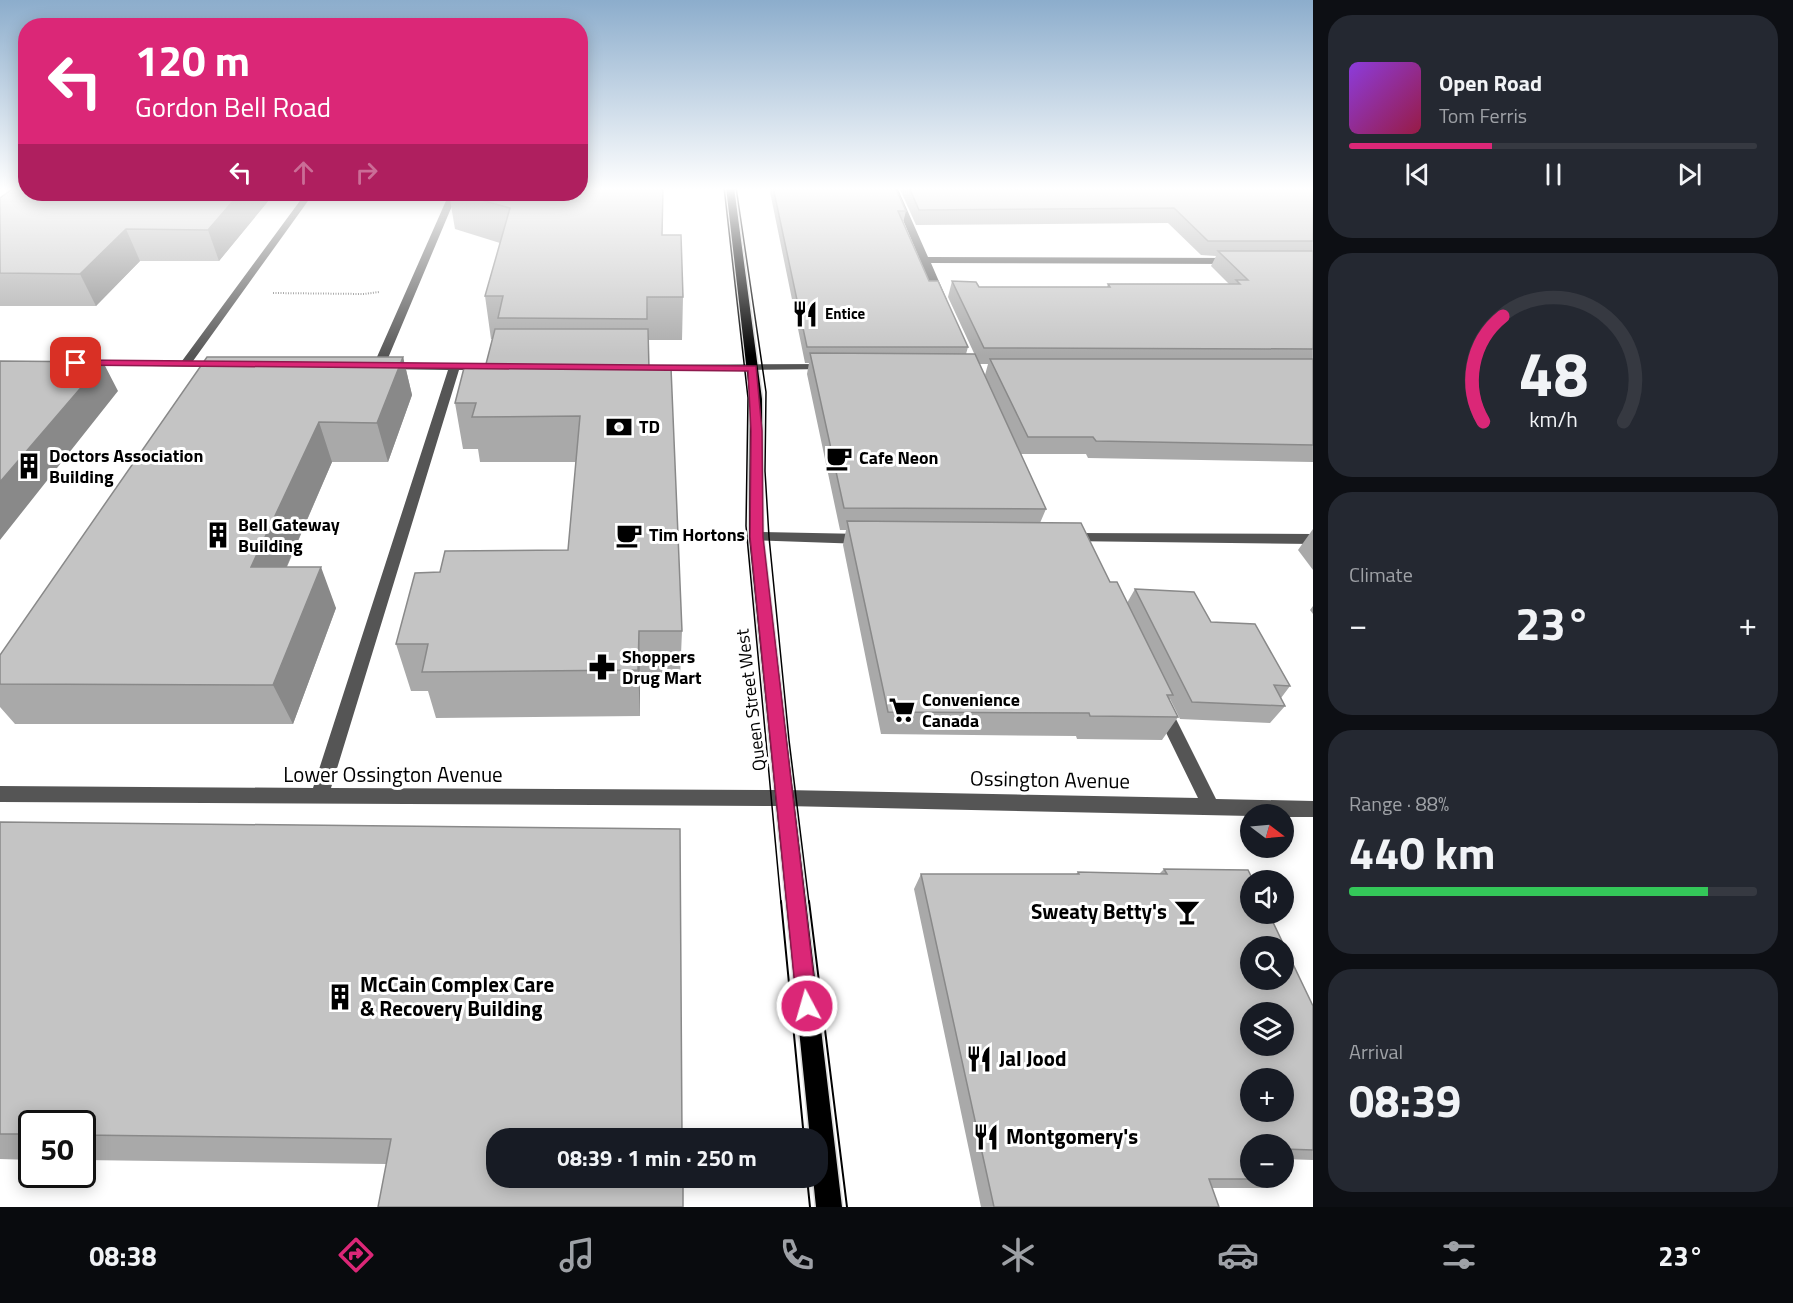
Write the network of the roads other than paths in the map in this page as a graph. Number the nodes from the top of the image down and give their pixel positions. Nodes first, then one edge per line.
1 (273, 243) edge
2 (430, 243) edge
3 (737, 243) edge
4 (917, 243) edge
5 (924, 260) junction
6 (1242, 261) edge
7 (946, 308) edge
8 (76, 363) edge
9 (185, 364) junction
10 (237, 365) edge
11 (454, 367) junction
12 (502, 367) edge
13 (834, 367) edge
14 (620, 368) edge
15 (753, 368) junction
16 (756, 537) junction
17 (1082, 537) junction
18 (877, 539) edge
19 (1052, 539) edge
20 (1313, 539) edge
21 (1092, 559) edge
22 (1153, 689) edge
23 (0, 794) edge
24 (319, 797) junction
25 (785, 798) junction
26 (1211, 807) junction
27 (1313, 809) edge
28 (829, 1207) edge

1 - 9 street
2 - 11 street
3 - 15 main road, Queen Street West
4 - 5 street
5 - 6 street
5 - 7 street
8 - 9 street
9 - 10 street
11 - 12 street
11 - 24 street
13 - 15 street
14 - 15 street
15 - 16 main road, Queen Street West
16 - 18 street
16 - 25 main road, Queen Street West
17 - 19 street
17 - 20 street
17 - 21 street
22 - 26 street
23 - 24 street, Lower Ossington Avenue
24 - 25 street, Lower Ossington Avenue
25 - 26 street, Ossington Avenue
25 - 28 main road, Queen Street West
26 - 27 street, Ossington Avenue

